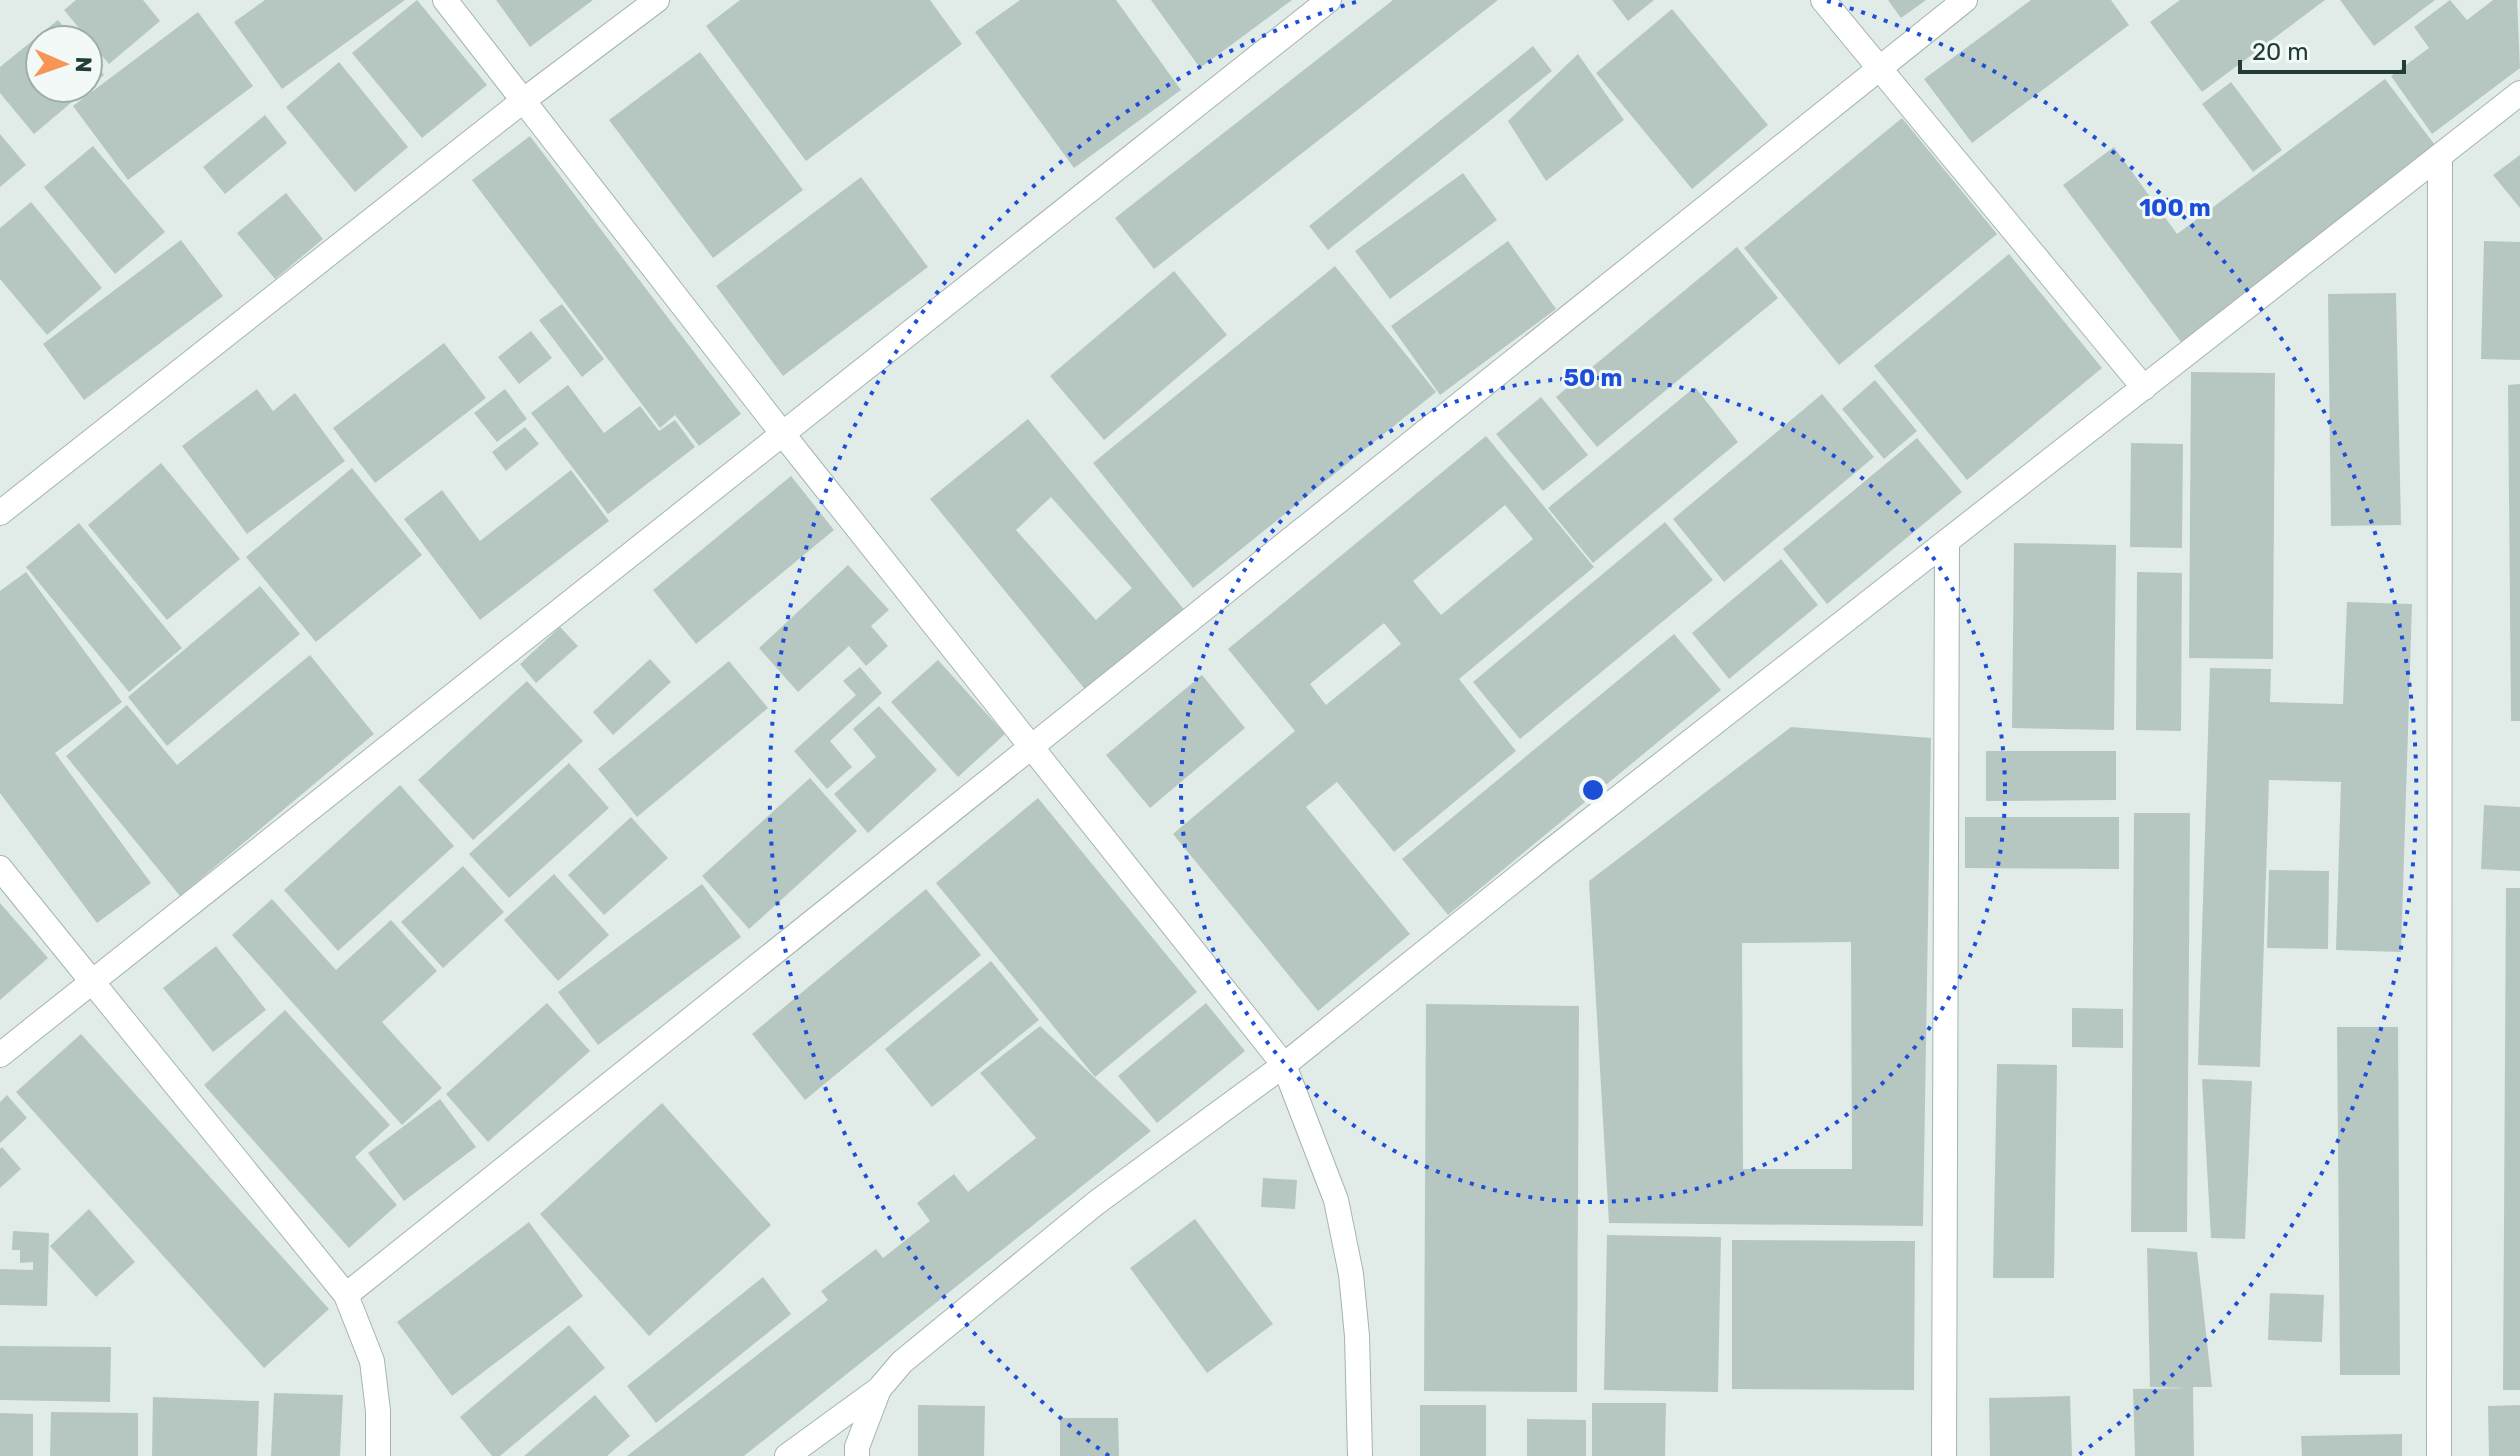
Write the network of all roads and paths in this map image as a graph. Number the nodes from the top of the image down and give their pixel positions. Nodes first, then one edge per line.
1 (445, 0) edge
2 (657, 0) edge
3 (1329, 0) edge
4 (1823, 0) edge
5 (1965, 0) edge
6 (1878, 68) junction
7 (2520, 93) edge
8 (524, 100) junction
9 (2440, 156) junction
10 (2144, 388) junction
11 (782, 433) junction
12 (0, 513) edge
13 (1947, 542) junction
14 (1034, 747) junction
15 (0, 868) edge
16 (92, 981) junction
17 (0, 1055) edge
18 (1284, 1065) junction
19 (346, 1295) junction
20 (879, 1389) junction
21 (378, 1456) edge
22 (787, 1456) edge
23 (857, 1456) edge
24 (1360, 1456) edge
25 (1944, 1456) edge
26 (2439, 1456) edge

1 - 8 street
2 - 8 street
3 - 11 street
4 - 6 street
5 - 6 street
6 - 10 street
6 - 14 street
7 - 9 street
8 - 11 street
8 - 12 street
9 - 10 street
9 - 26 street
10 - 13 street
11 - 14 street
11 - 16 street
13 - 18 street
13 - 25 street
14 - 18 street
14 - 19 street
15 - 16 street
16 - 17 street
16 - 19 street
18 - 20 street
18 - 24 street
19 - 21 street
20 - 22 street
20 - 23 street

